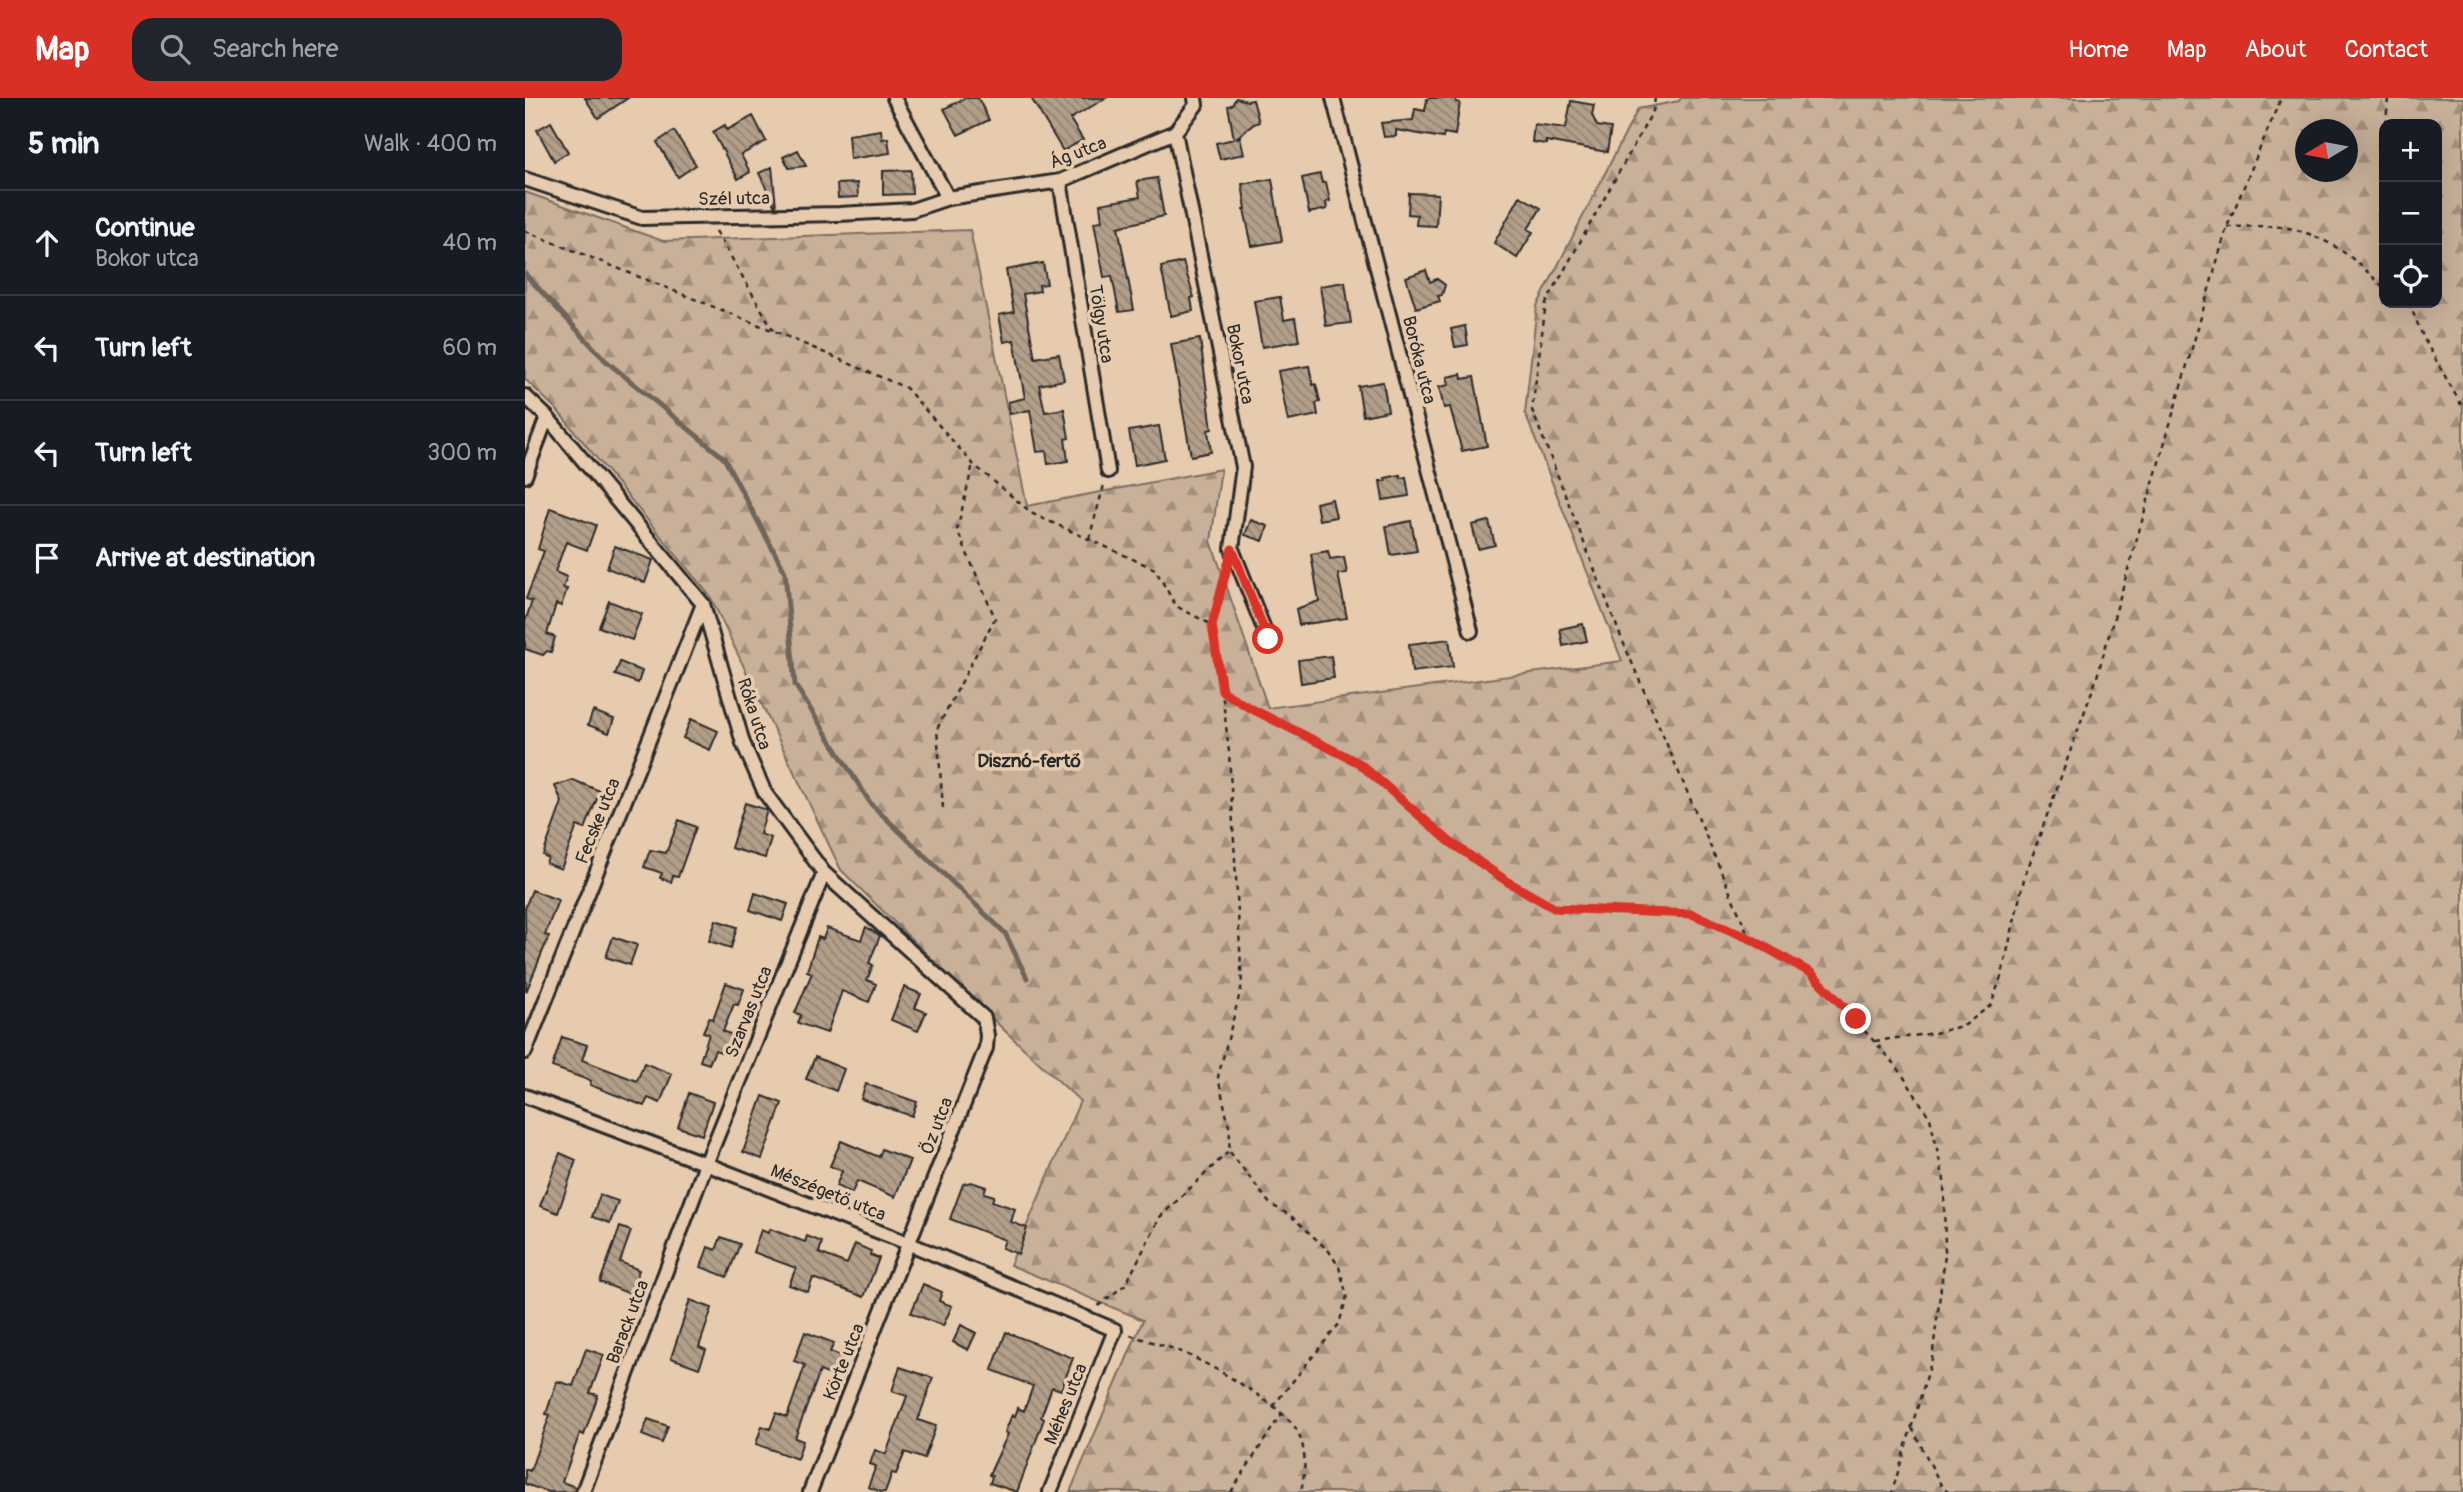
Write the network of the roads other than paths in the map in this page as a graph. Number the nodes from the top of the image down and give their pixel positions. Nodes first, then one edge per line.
1 (894, 98) edge
2 (1195, 98) edge
3 (1333, 98) edge
4 (1175, 132) junction
5 (525, 179) edge
6 (1060, 181) junction
7 (948, 198) junction
8 (525, 396) edge
9 (547, 417) junction
10 (1108, 471) road end
11 (525, 476) edge
12 (703, 604) junction
13 (1471, 631) dead end
14 (1268, 639) dead end
15 (824, 873) junction
16 (984, 1018) joint
17 (525, 1052) edge
18 (525, 1096) edge
19 (706, 1164) junction
20 (910, 1244) junction
21 (1115, 1330) joint
22 (583, 1492) edge
23 (810, 1492) edge
24 (1050, 1492) edge

1 - 7 street
2 - 4 street
3 - 13 street, Boróka utca
4 - 6 street, Ág utca
4 - 14 street, Bokor utca
5 - 7 street, Szél utca
6 - 7 street, Ág utca
6 - 10 street, Tölgy utca
8 - 9 street, Róka utca
9 - 11 street
9 - 12 street, Róka utca
12 - 15 street, Róka utca
12 - 17 street, Fecske utca
15 - 16 street, Róka utca
15 - 19 street, Szarvas utca
16 - 20 street, Őz utca
18 - 19 street, Mészégető utca
19 - 20 street, Mészégető utca
19 - 22 street, Barack utca
20 - 21 street, Mészégető utca
20 - 23 street, Körte utca
21 - 24 street, Méhes utca

